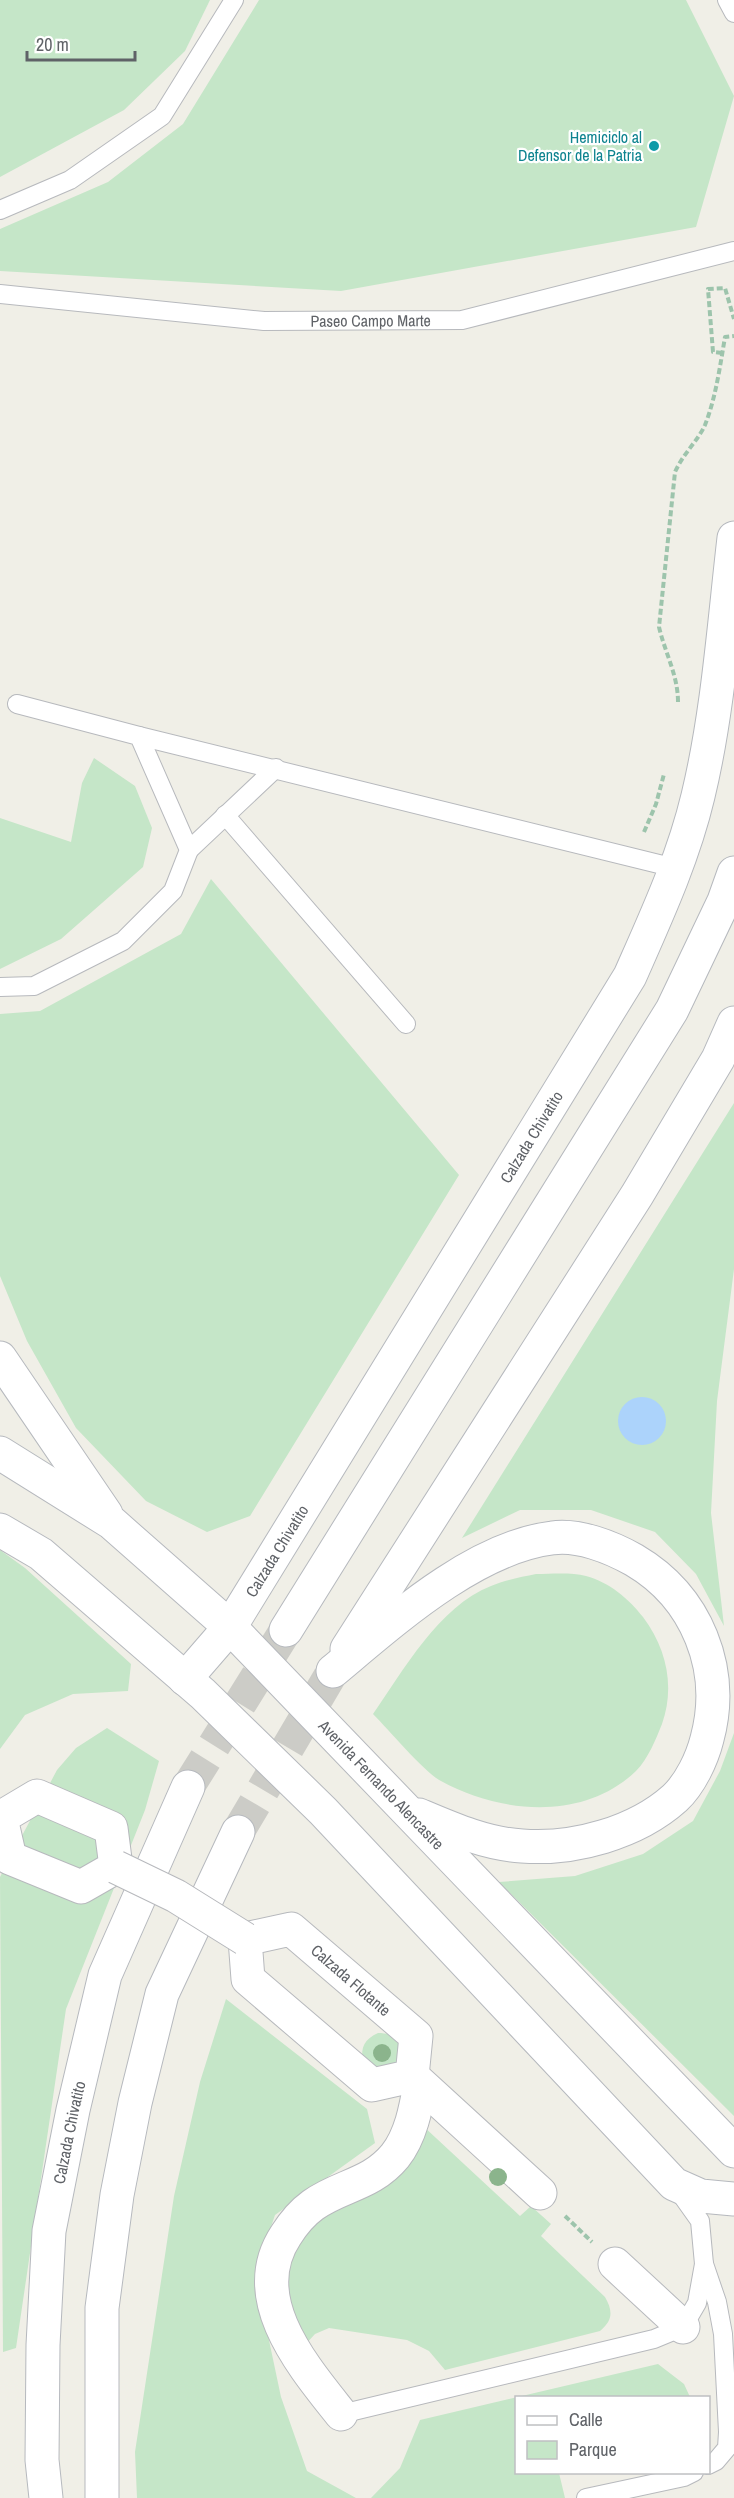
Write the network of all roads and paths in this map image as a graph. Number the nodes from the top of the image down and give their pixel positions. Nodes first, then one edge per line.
1 (234, 0) edge
2 (727, 0) edge
3 (734, 13) edge
4 (0, 210) edge
5 (734, 251) edge
6 (0, 294) edge
7 (734, 319) edge
8 (734, 336) edge
9 (722, 353) junction
10 (734, 538) edge
11 (17, 704) dead end
12 (678, 707) dead end
13 (139, 736) junction
14 (666, 765) dead end
15 (276, 768) junction
16 (225, 815) junction
17 (189, 850) junction
18 (633, 857) junction
19 (675, 868) junction
20 (734, 873) edge
21 (0, 987) edge
22 (734, 1023) edge
23 (406, 1024) dead end
24 (0, 1358) edge
25 (0, 1453) edge
26 (112, 1523) junction
27 (0, 1530) edge
28 (230, 1627) junction
29 (286, 1630) tunnel mouth
30 (185, 1679) junction
31 (188, 1787) tunnel mouth
32 (407, 1809) junction
33 (0, 1818) edge
34 (238, 1832) tunnel mouth
35 (116, 1867) junction
36 (245, 1939) junction
37 (416, 2080) junction
38 (734, 2151) edge
39 (674, 2184) junction
40 (540, 2193) joint
41 (734, 2199) edge
42 (615, 2264) joint
43 (704, 2264) junction
44 (683, 2327) junction
45 (341, 2414) joint
46 (710, 2464) edge
47 (690, 2474) edge
48 (46, 2498) edge
49 (102, 2498) edge
50 (586, 2498) edge

1 - 4 lane
2 - 3 lane
5 - 6 lane, Paseo Campo Marte
7 - 9 path
8 - 9 path
9 - 12 path
10 - 19 street, Calzada Chivatito
11 - 13 lane
13 - 15 lane
13 - 17 lane
14 - 18 path
15 - 16 lane
15 - 18 lane
16 - 17 lane
16 - 23 lane
17 - 21 lane
18 - 19 lane
19 - 28 street, Calzada Chivatito
20 - 29 street
22 - 32 street
24 - 26 street
25 - 26 street, Avenida Fernando Alencastre
26 - 28 street, Avenida Fernando Alencastre
27 - 30 street
28 - 30 street, Calzada Chivatito
28 - 32 street, Avenida Fernando Alencastre
30 - 39 street
31 - 48 street, Calzada Chivatito
32 - 38 street, Avenida Fernando Alencastre
33 - 35 street
33 - 35 street
34 - 49 street
35 - 36 street, bridge
36 - 37 street
36 - 37 street, Calzada Flotante
37 - 40 street
37 - 45 street
39 - 41 street
39 - 43 lane
40 - 42 path
42 - 44 street
43 - 44 lane
43 - 46 lane
44 - 45 lane
47 - 50 lane

